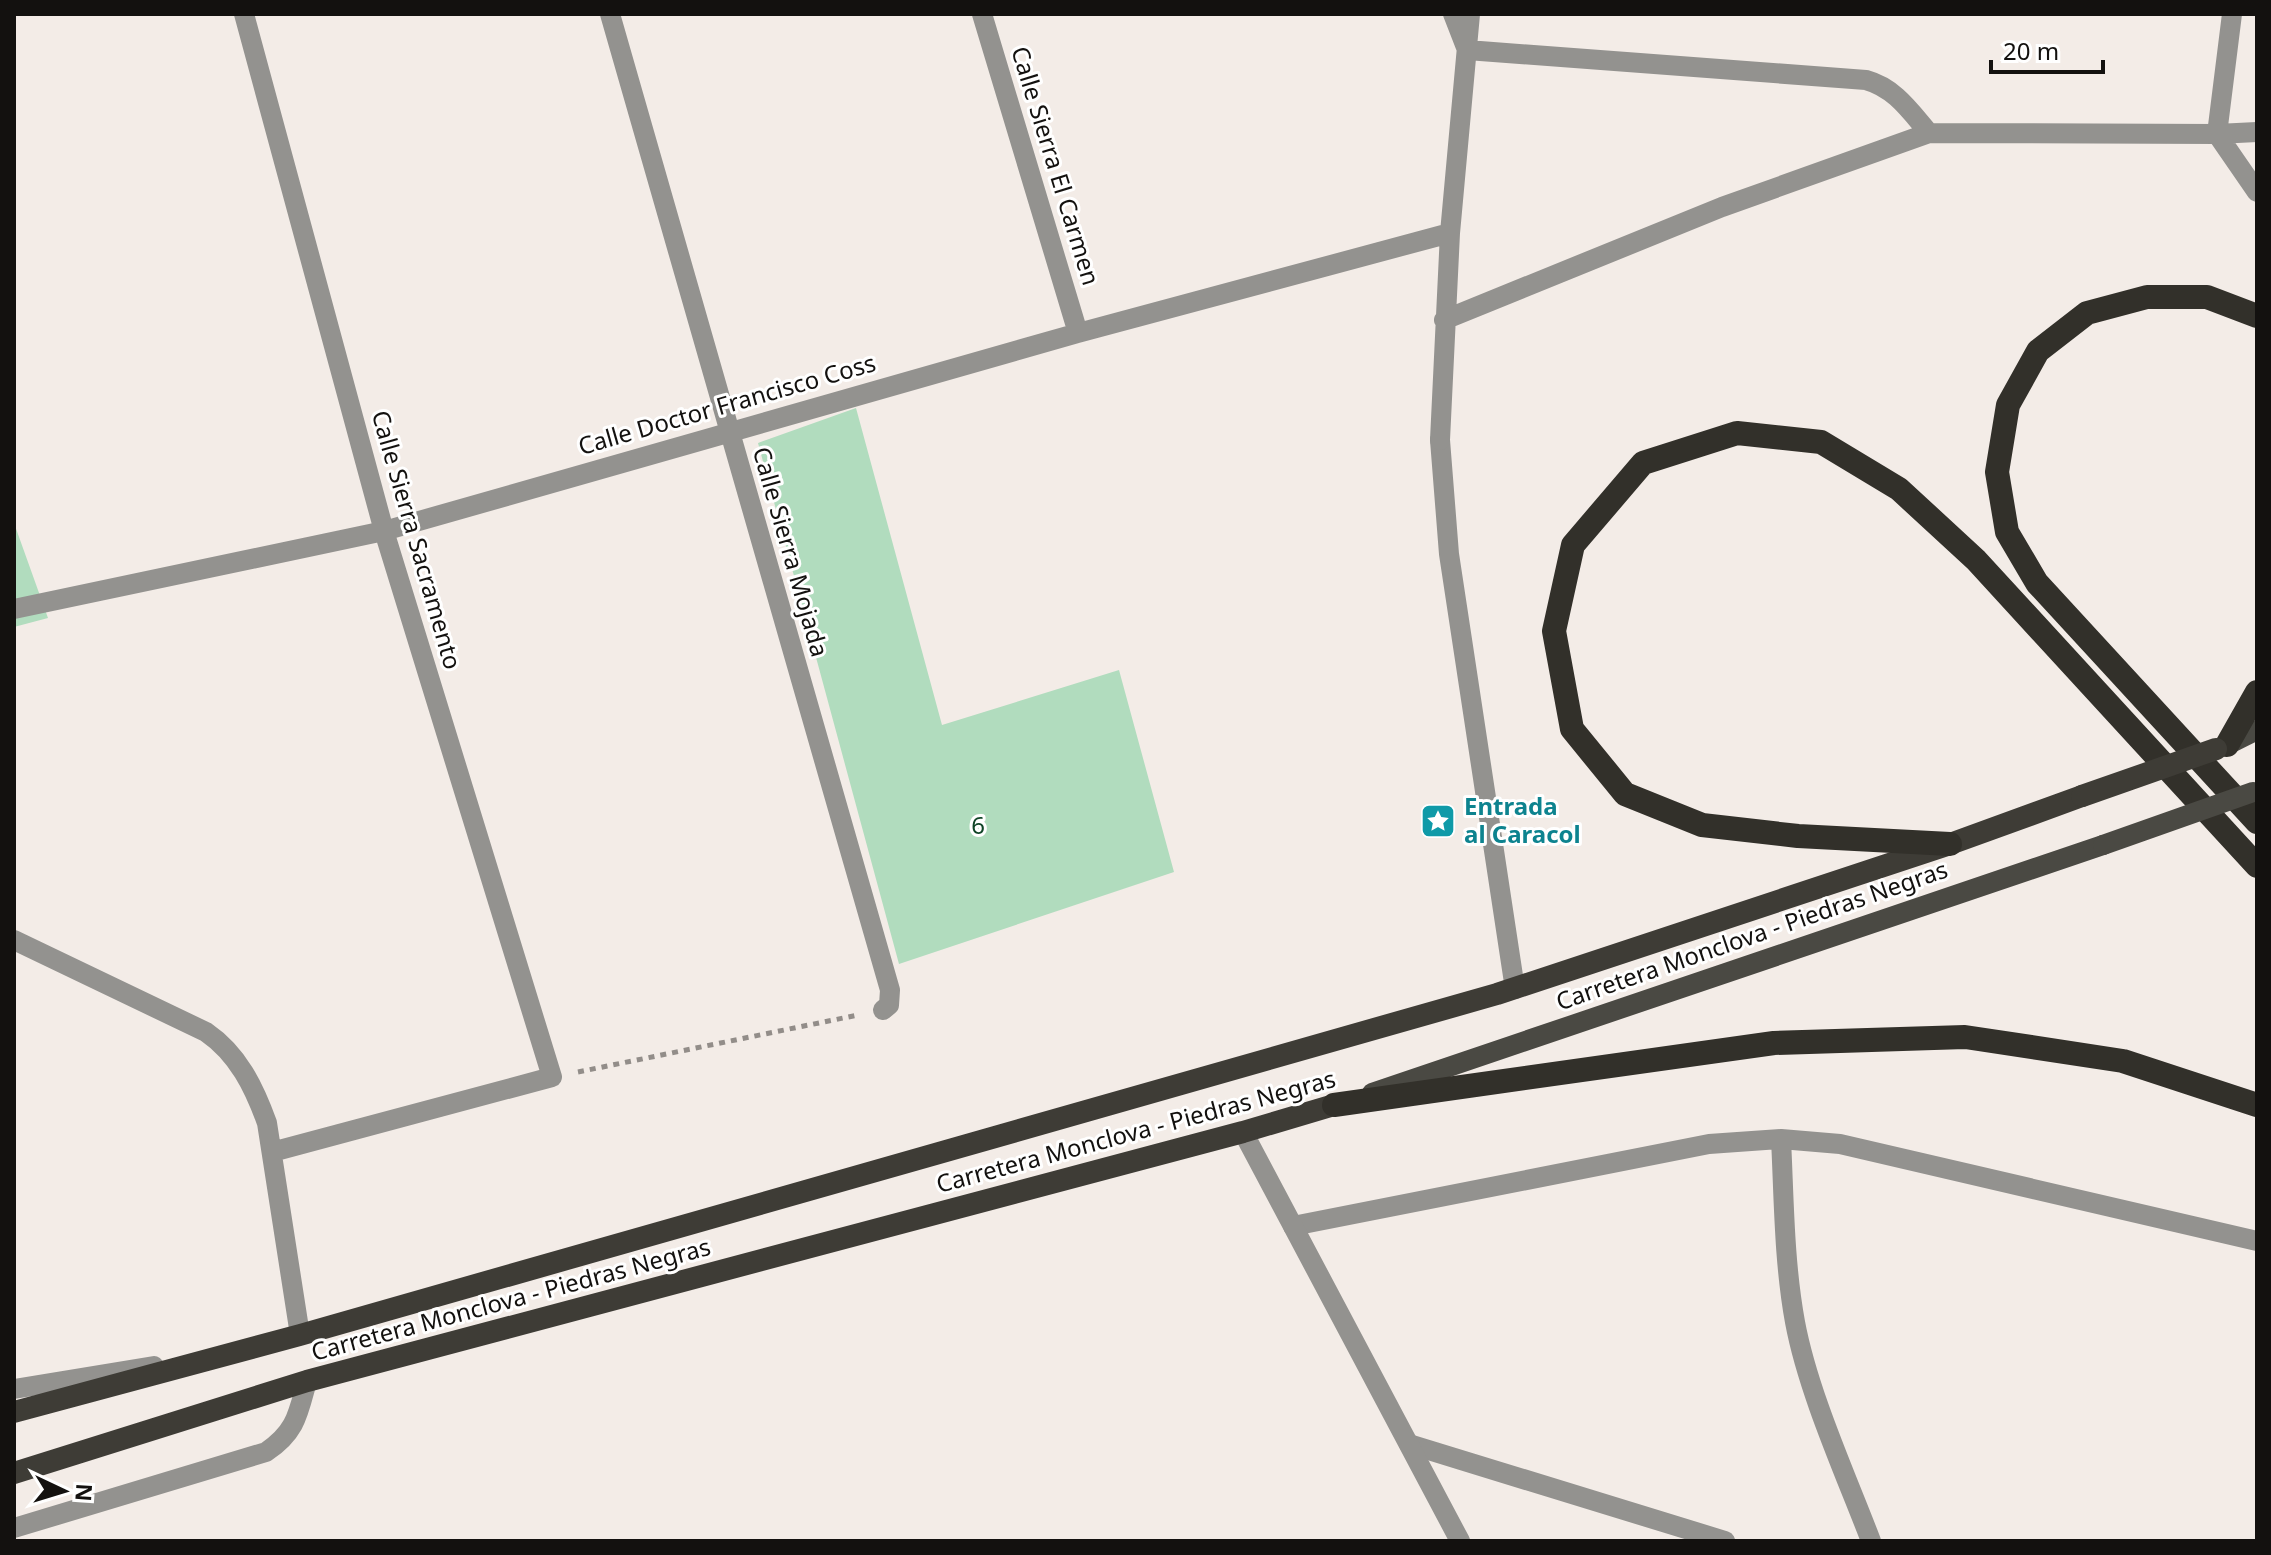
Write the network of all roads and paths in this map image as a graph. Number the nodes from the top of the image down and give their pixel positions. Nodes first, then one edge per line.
1 (244, 14) edge
2 (610, 14) edge
3 (982, 14) edge
4 (1453, 14) edge
5 (1470, 14) edge
6 (2232, 14) edge
7 (1467, 50) junction
8 (2257, 132) edge
9 (1929, 133) junction
10 (2217, 134) junction
11 (2257, 192) edge
12 (1450, 233) junction
13 (2257, 316) edge
14 (1444, 320) junction
15 (1078, 333) junction
16 (728, 431) junction
17 (384, 531) junction
18 (14, 609) edge
19 (2257, 692) edge
20 (2257, 730) edge
21 (2221, 747) junction
22 (2255, 792) edge
23 (2257, 822) edge
24 (1950, 844) junction
25 (2257, 866) edge
26 (14, 940) edge
27 (1515, 989) junction
28 (883, 1010) joint
29 (552, 1077) junction
30 (1334, 1105) junction
31 (2257, 1105) edge
32 (1243, 1132) junction
33 (1781, 1139) junction
34 (272, 1152) junction
35 (1293, 1226) junction
36 (2257, 1241) edge
37 (300, 1335) junction
38 (221, 1355) junction
39 (307, 1381) junction
40 (14, 1389) edge
41 (14, 1412) edge
42 (1409, 1444) junction
43 (14, 1473) edge
44 (14, 1528) edge
45 (1460, 1541) edge
46 (1725, 1541) edge
47 (1871, 1541) edge

1 - 17 street, Calle Sierra Sacramento
2 - 16 street, Calle Sierra Mojada
3 - 15 street, Calle Sierra El Carmen
4 - 7 street
5 - 7 street
6 - 10 street
7 - 9 street
7 - 12 street
8 - 10 street
9 - 10 street
9 - 14 street
10 - 11 street
12 - 14 street
12 - 15 street, Calle Doctor Francisco Coss
13 - 23 highway
14 - 27 street
15 - 16 street, Calle Doctor Francisco Coss
16 - 17 street, Calle Doctor Francisco Coss
16 - 28 street, Calle Sierra Mojada
17 - 18 street, Calle Doctor Francisco Coss
17 - 29 street, Calle Sierra Sacramento
19 - 21 highway
20 - 21 main road, Carretera Monclova - Piedras Negras
21 - 24 highway, Carretera Monclova - Piedras Negras, bridge
22 - 30 main road, Carretera Monclova - Piedras Negras, bridge
24 - 25 highway
24 - 27 highway, Carretera Monclova - Piedras Negras
26 - 34 street
27 - 37 highway, Carretera Monclova - Piedras Negras
28 - 29 path
29 - 34 street
30 - 31 highway
30 - 32 highway, Carretera Monclova - Piedras Negras
32 - 35 street
32 - 39 highway, Carretera Monclova - Piedras Negras
33 - 35 street
33 - 36 street
33 - 47 street
34 - 37 street
35 - 42 street
37 - 38 highway, Carretera Monclova - Piedras Negras
38 - 40 street
38 - 41 highway, Carretera Monclova - Piedras Negras
39 - 43 highway, Carretera Monclova - Piedras Negras
39 - 44 street
42 - 45 street
42 - 46 street

